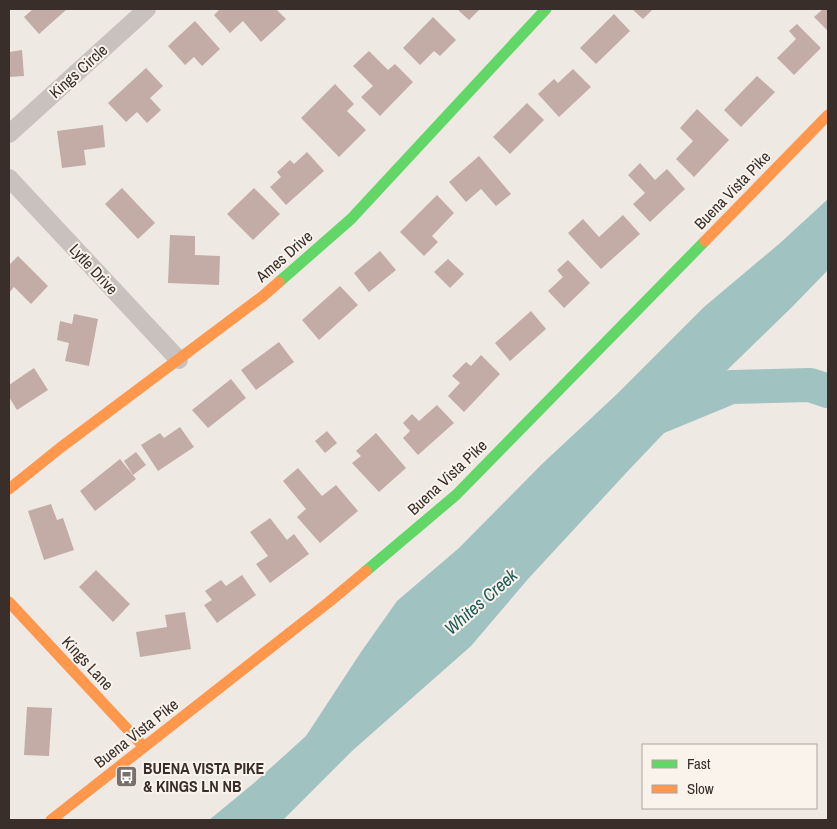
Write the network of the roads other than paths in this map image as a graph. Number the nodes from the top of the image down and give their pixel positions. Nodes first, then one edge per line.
1 (147, 9) edge
2 (546, 9) edge
3 (828, 115) edge
4 (9, 134) edge
5 (9, 178) edge
6 (179, 360) junction
7 (9, 488) edge
8 (9, 602) edge
9 (144, 747) junction
10 (51, 820) edge

1 - 4 street, Kings Circle
2 - 6 main road, Ames Drive
3 - 9 main road, Buena Vista Pike
5 - 6 street, Lytle Drive
6 - 7 main road, Ames Drive
8 - 9 main road, Kings Lane
9 - 10 main road, Buena Vista Pike

